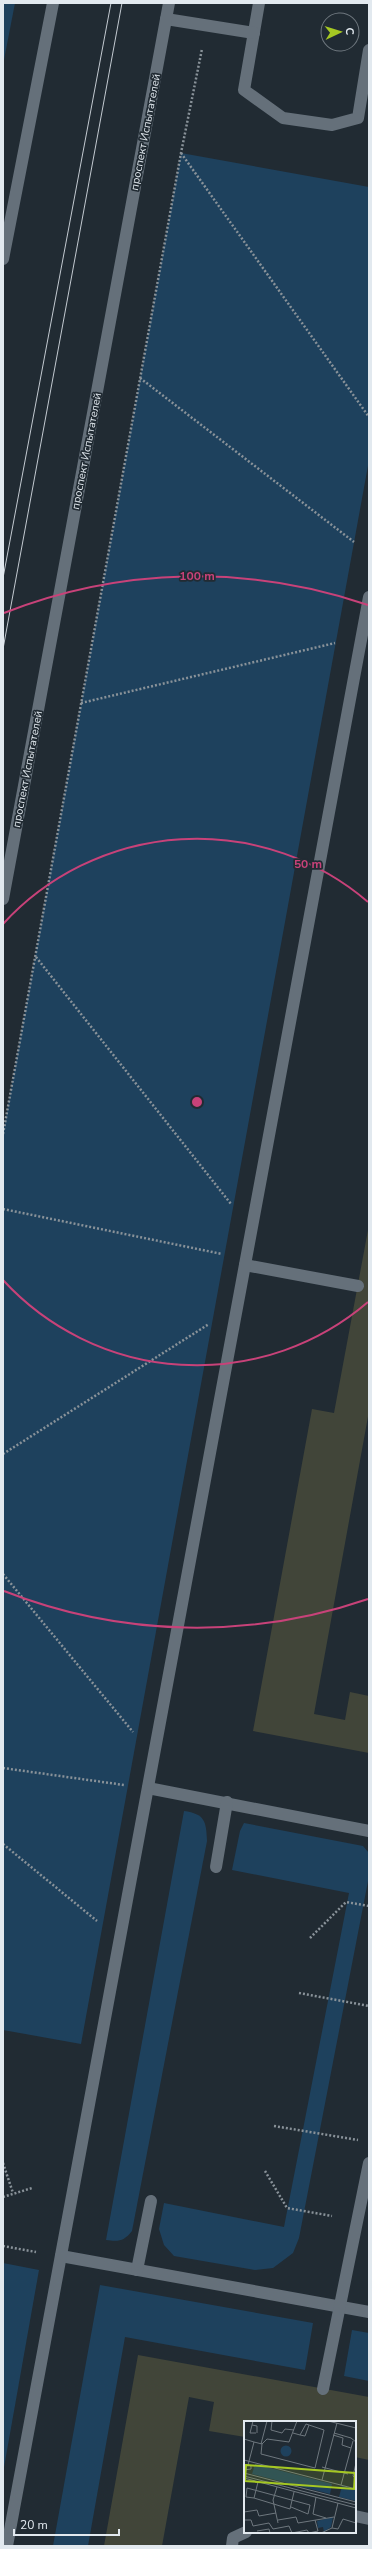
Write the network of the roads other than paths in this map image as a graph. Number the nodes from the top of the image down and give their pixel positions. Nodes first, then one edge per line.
1 (53, 3) edge
2 (169, 3) edge
3 (259, 3) edge
4 (166, 19) junction
5 (254, 33) junction
6 (369, 50) edge
7 (3, 259) edge
8 (369, 597) edge
9 (3, 899) edge
10 (245, 1265) junction
11 (358, 1286) dead end
12 (148, 1788) junction
13 (227, 1802) junction
14 (369, 1831) edge
15 (216, 1867) dead end
16 (369, 2163) edge
17 (150, 2201) dead end
18 (61, 2256) junction
19 (137, 2270) junction
20 (340, 2307) junction
21 (369, 2312) edge
22 (323, 2389) dead end
23 (356, 2516) edge
24 (369, 2519) edge
25 (244, 2533) edge
26 (7, 2546) edge
27 (232, 2546) edge

1 - 7 street
2 - 4 street, проспект Испытателей
3 - 5 street
4 - 5 street
4 - 9 street, проспект Испытателей
5 - 6 street
8 - 10 street
10 - 11 street
10 - 12 street
12 - 13 street
12 - 18 street
13 - 14 street
13 - 15 street
16 - 20 street
17 - 19 street
18 - 19 street
18 - 26 street
19 - 20 street
20 - 21 street
20 - 22 street
23 - 24 street
25 - 27 street

